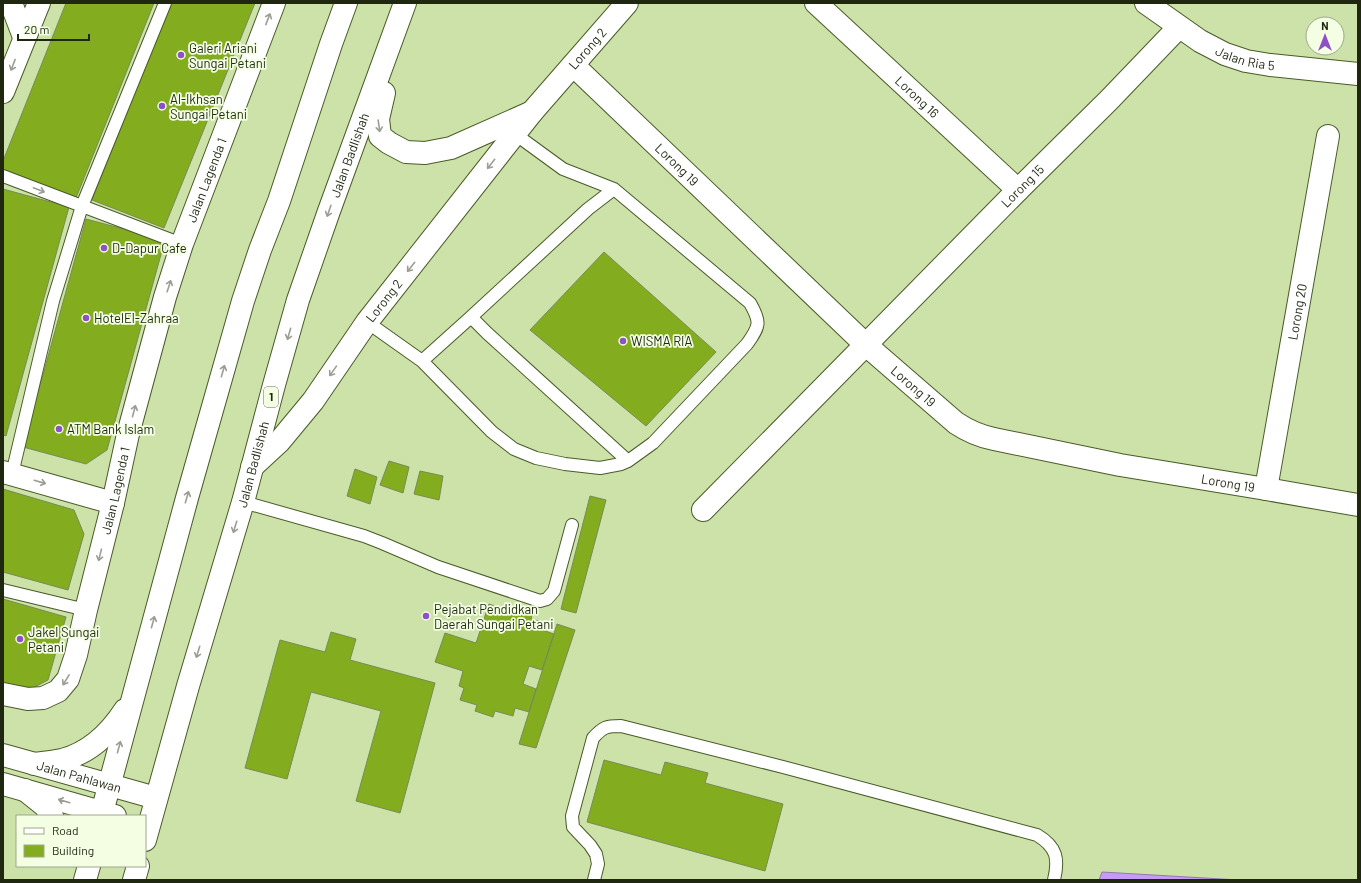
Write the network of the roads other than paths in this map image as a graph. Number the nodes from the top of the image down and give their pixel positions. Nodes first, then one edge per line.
1 (11, 3) edge
2 (39, 3) edge
3 (165, 3) edge
4 (274, 3) edge
5 (346, 3) edge
6 (627, 3) edge
7 (816, 3) edge
8 (1146, 3) edge
9 (404, 4) edge
10 (1179, 27) junction
11 (24, 37) junction
12 (574, 65) junction
13 (1358, 74) edge
14 (3, 92) edge
15 (532, 112) junction
16 (515, 134) junction
17 (1328, 136) dead end
18 (3, 176) edge
19 (614, 189) junction
20 (1018, 190) junction
21 (82, 206) junction
22 (182, 244) junction
23 (471, 317) junction
24 (367, 322) junction
25 (866, 346) junction
26 (422, 361) junction
27 (628, 460) junction
28 (252, 467) junction
29 (7, 473) edge
30 (1266, 489) junction
31 (243, 502) junction
32 (113, 503) junction
33 (1358, 505) edge
34 (703, 510) dead end
35 (572, 525) dead end
36 (3, 590) edge
37 (86, 610) junction
38 (3, 694) edge
39 (131, 701) junction
40 (3, 755) edge
41 (34, 764) junction
42 (3, 784) edge
43 (108, 785) junction
44 (25, 790) junction
45 (156, 798) junction
46 (51, 815) edge
47 (106, 815) edge
48 (146, 830) edge
49 (73, 867) edge
50 (88, 867) edge
51 (138, 867) edge
52 (75, 880) edge
53 (85, 880) edge
54 (134, 880) edge
55 (594, 880) edge
56 (1054, 880) edge

1 - 11 street
2 - 11 street
3 - 21 lane
22 -> 4 street, Jalan Lagenda 1
39 -> 5 street
6 - 12 street, Lorong 2
7 - 20 street, Lorong 16
8 - 10 street, Jalan Ria 5
9 -> 15 street
9 -> 28 street, Jalan Badlishah / 1
10 - 13 street, Jalan Ria 5
10 - 20 street, Lorong 15
11 -> 14 street
12 - 15 street, Lorong 2
12 - 25 street, Lorong 19
15 - 16 street, Lorong 2
16 - 19 lane
16 -> 24 street, Lorong 2
17 - 30 street, Lorong 20
18 -> 21 lane
19 - 23 lane
19 - 27 lane
20 - 25 street, Lorong 15
21 - 22 lane
21 - 29 lane
32 -> 22 street, Jalan Lagenda 1
23 - 26 lane
23 - 27 lane
24 - 26 lane
24 -> 28 street, Lorong 2
25 - 30 street, Lorong 19
25 - 34 street, Lorong 15
26 - 27 lane
28 - 31 street, Jalan Badlishah / 1
29 -> 32 street
30 - 33 street, Lorong 19
31 - 35 lane
31 -> 45 street, Jalan Badlishah / 1
32 -> 37 street, Jalan Lagenda 1
36 - 37 lane
37 -> 38 street, Jalan Lagenda 1
39 - 41 street
43 -> 39 street
40 - 41 street, Jalan Pahlawan
41 - 43 street, Jalan Pahlawan
42 - 44 street
43 - 45 street, Jalan Pahlawan
43 - 47 street
44 - 46 street
47 -> 44 street
45 - 48 street, Jalan Badlishah / 1
49 - 52 street
50 - 53 street
51 - 54 street
55 - 56 lane

